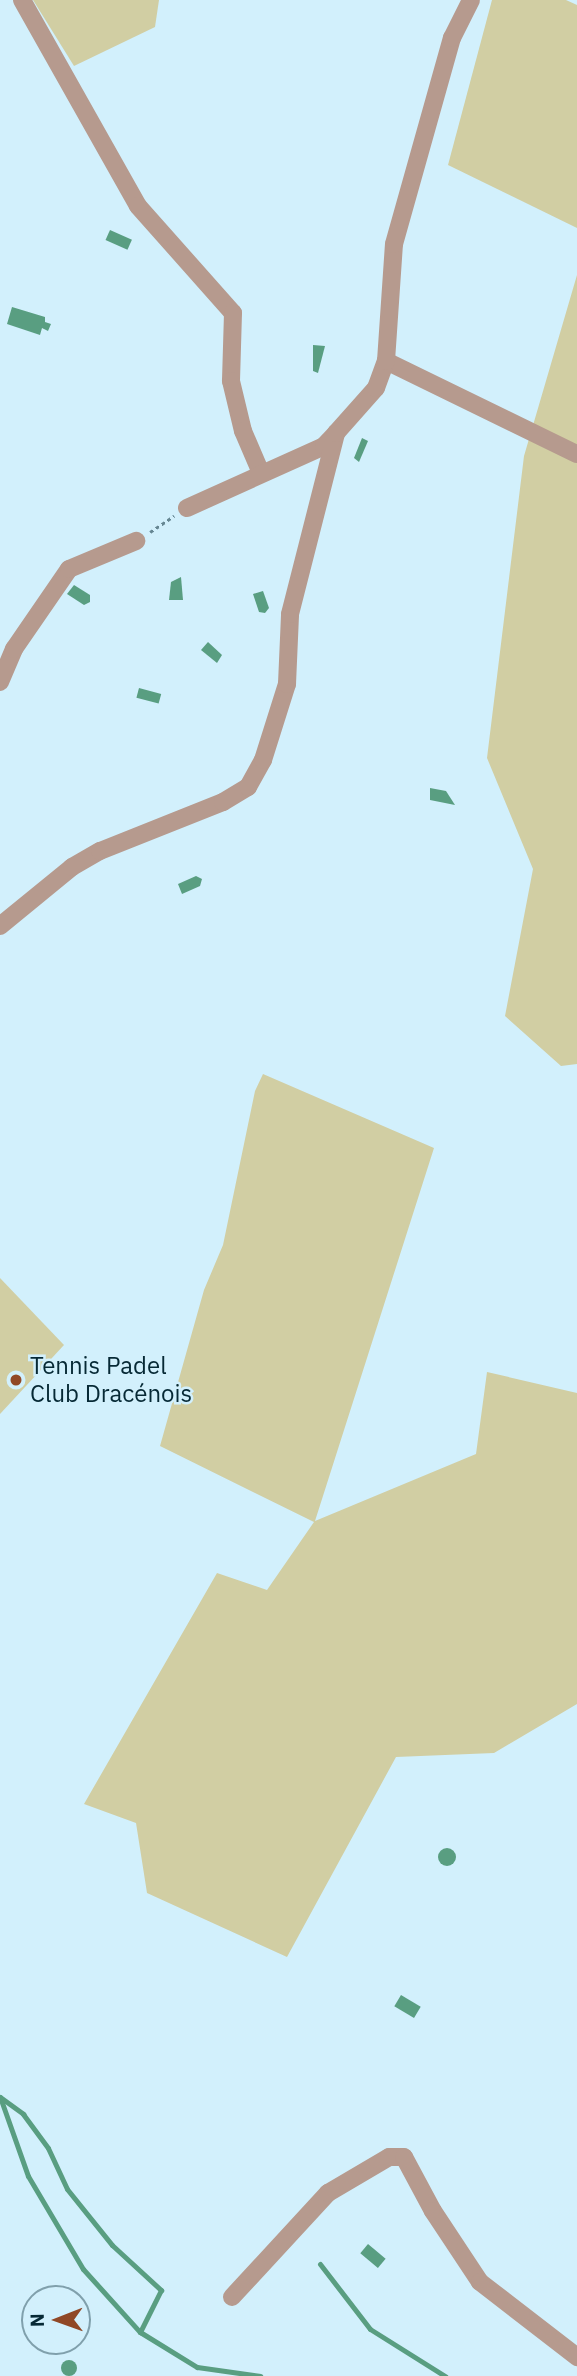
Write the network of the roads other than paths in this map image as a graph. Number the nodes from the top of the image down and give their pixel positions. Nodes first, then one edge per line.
1 (22, 0) edge
2 (471, 0) edge
3 (386, 361) junction
4 (336, 433) junction
5 (577, 454) edge
6 (261, 473) junction
7 (187, 508) road end
8 (136, 541) road end
9 (0, 682) edge
10 (0, 926) edge
11 (232, 2297) dead end
12 (577, 2357) edge

1 - 6 street
2 - 3 street
3 - 4 street
3 - 5 street
4 - 6 street
4 - 10 street
6 - 7 street
8 - 9 street
11 - 12 street

